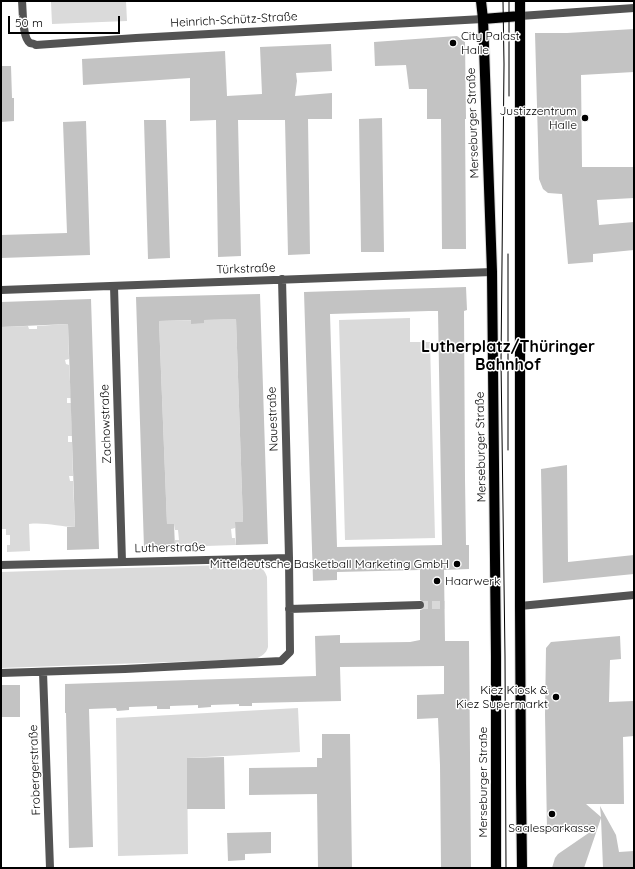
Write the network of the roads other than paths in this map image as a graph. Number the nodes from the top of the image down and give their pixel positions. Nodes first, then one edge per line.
1 (22, 1) edge
2 (481, 1) edge
3 (520, 1) edge
4 (634, 8) edge
5 (520, 16) junction
6 (482, 19) junction
7 (492, 272) junction
8 (282, 279) junction
9 (114, 286) junction
10 (1, 290) edge
11 (289, 558) junction
12 (122, 562) junction
13 (1, 565) edge
14 (634, 595) edge
15 (420, 605) tunnel mouth
16 (520, 606) junction
17 (290, 609) junction
18 (43, 672) junction
19 (1, 673) edge
20 (50, 868) edge
21 (496, 868) edge
22 (522, 868) edge

1 - 6 street, Heinrich-Schütz-Straße
2 - 6 main road, Merseburger Straße
3 - 5 main road
4 - 5 street
5 - 6 main road
5 - 16 main road
6 - 7 main road, Merseburger Straße
7 - 8 street, Türkstraße
7 - 21 main road, Merseburger Straße
8 - 9 street, Türkstraße
8 - 11 street, Nauestraße
9 - 10 street, Türkstraße
9 - 12 street, Zachowstraße
11 - 12 street, Lutherstraße
11 - 17 street
12 - 13 street, Lutherstraße
14 - 16 street
15 - 17 street
16 - 22 main road
17 - 18 street
18 - 19 street
18 - 20 street, Frobergerstraße

